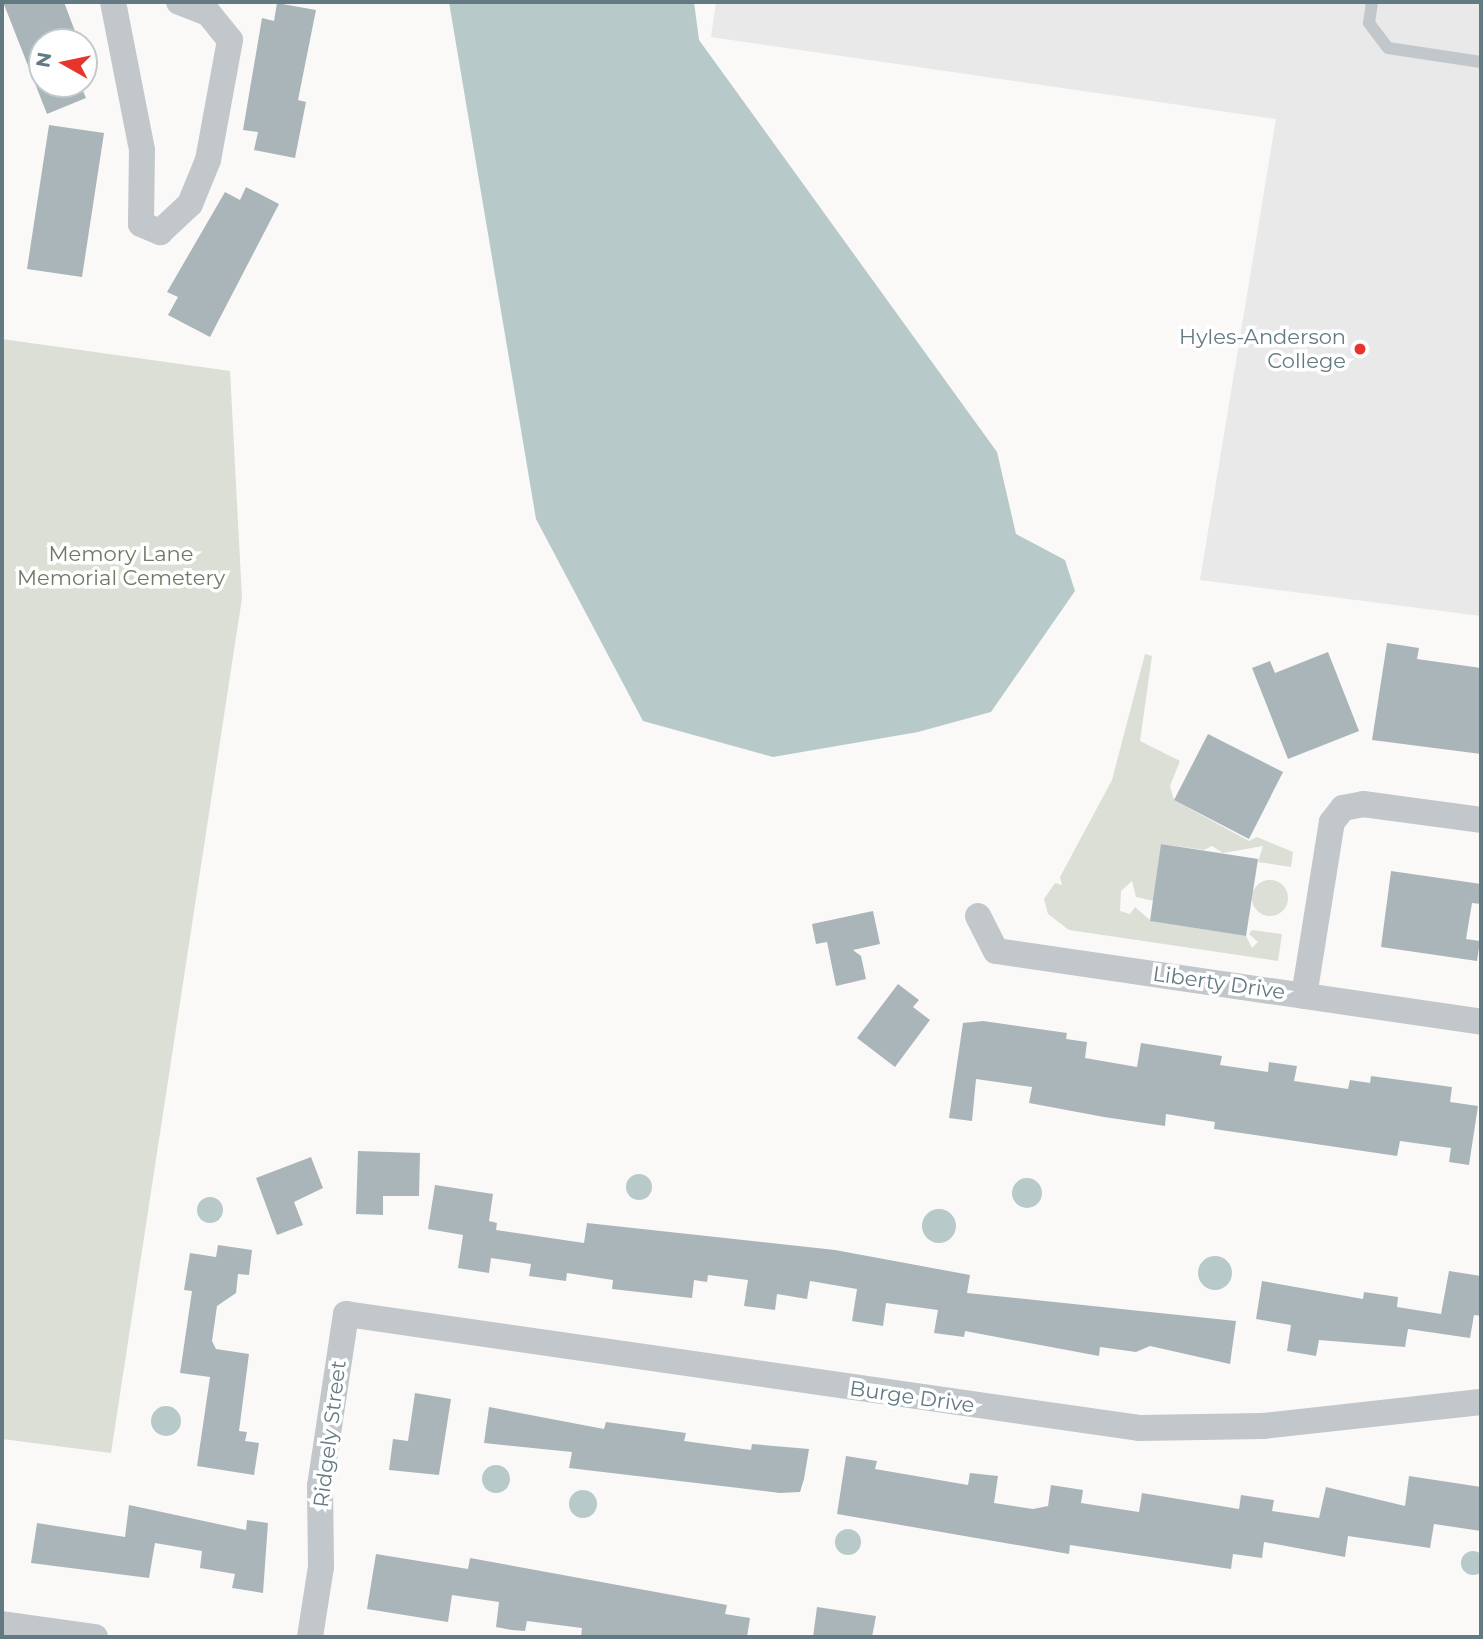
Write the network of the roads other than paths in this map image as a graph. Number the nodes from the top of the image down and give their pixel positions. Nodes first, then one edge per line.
1 (113, 2) edge
2 (179, 2) edge
3 (1372, 2) edge
4 (1481, 62) edge
5 (1481, 820) edge
6 (978, 916) dead end
7 (1304, 996) junction
8 (1481, 1023) edge
9 (346, 1314) joint
10 (1481, 1402) edge
11 (2, 1623) edge
12 (95, 1637) edge
13 (310, 1637) edge

1 - 2 street
3 - 4 lane
5 - 7 street
6 - 7 street, Liberty Drive
7 - 8 street, Liberty Drive
9 - 10 street, Burge Drive
9 - 13 street, Ridgely Street
11 - 12 street

